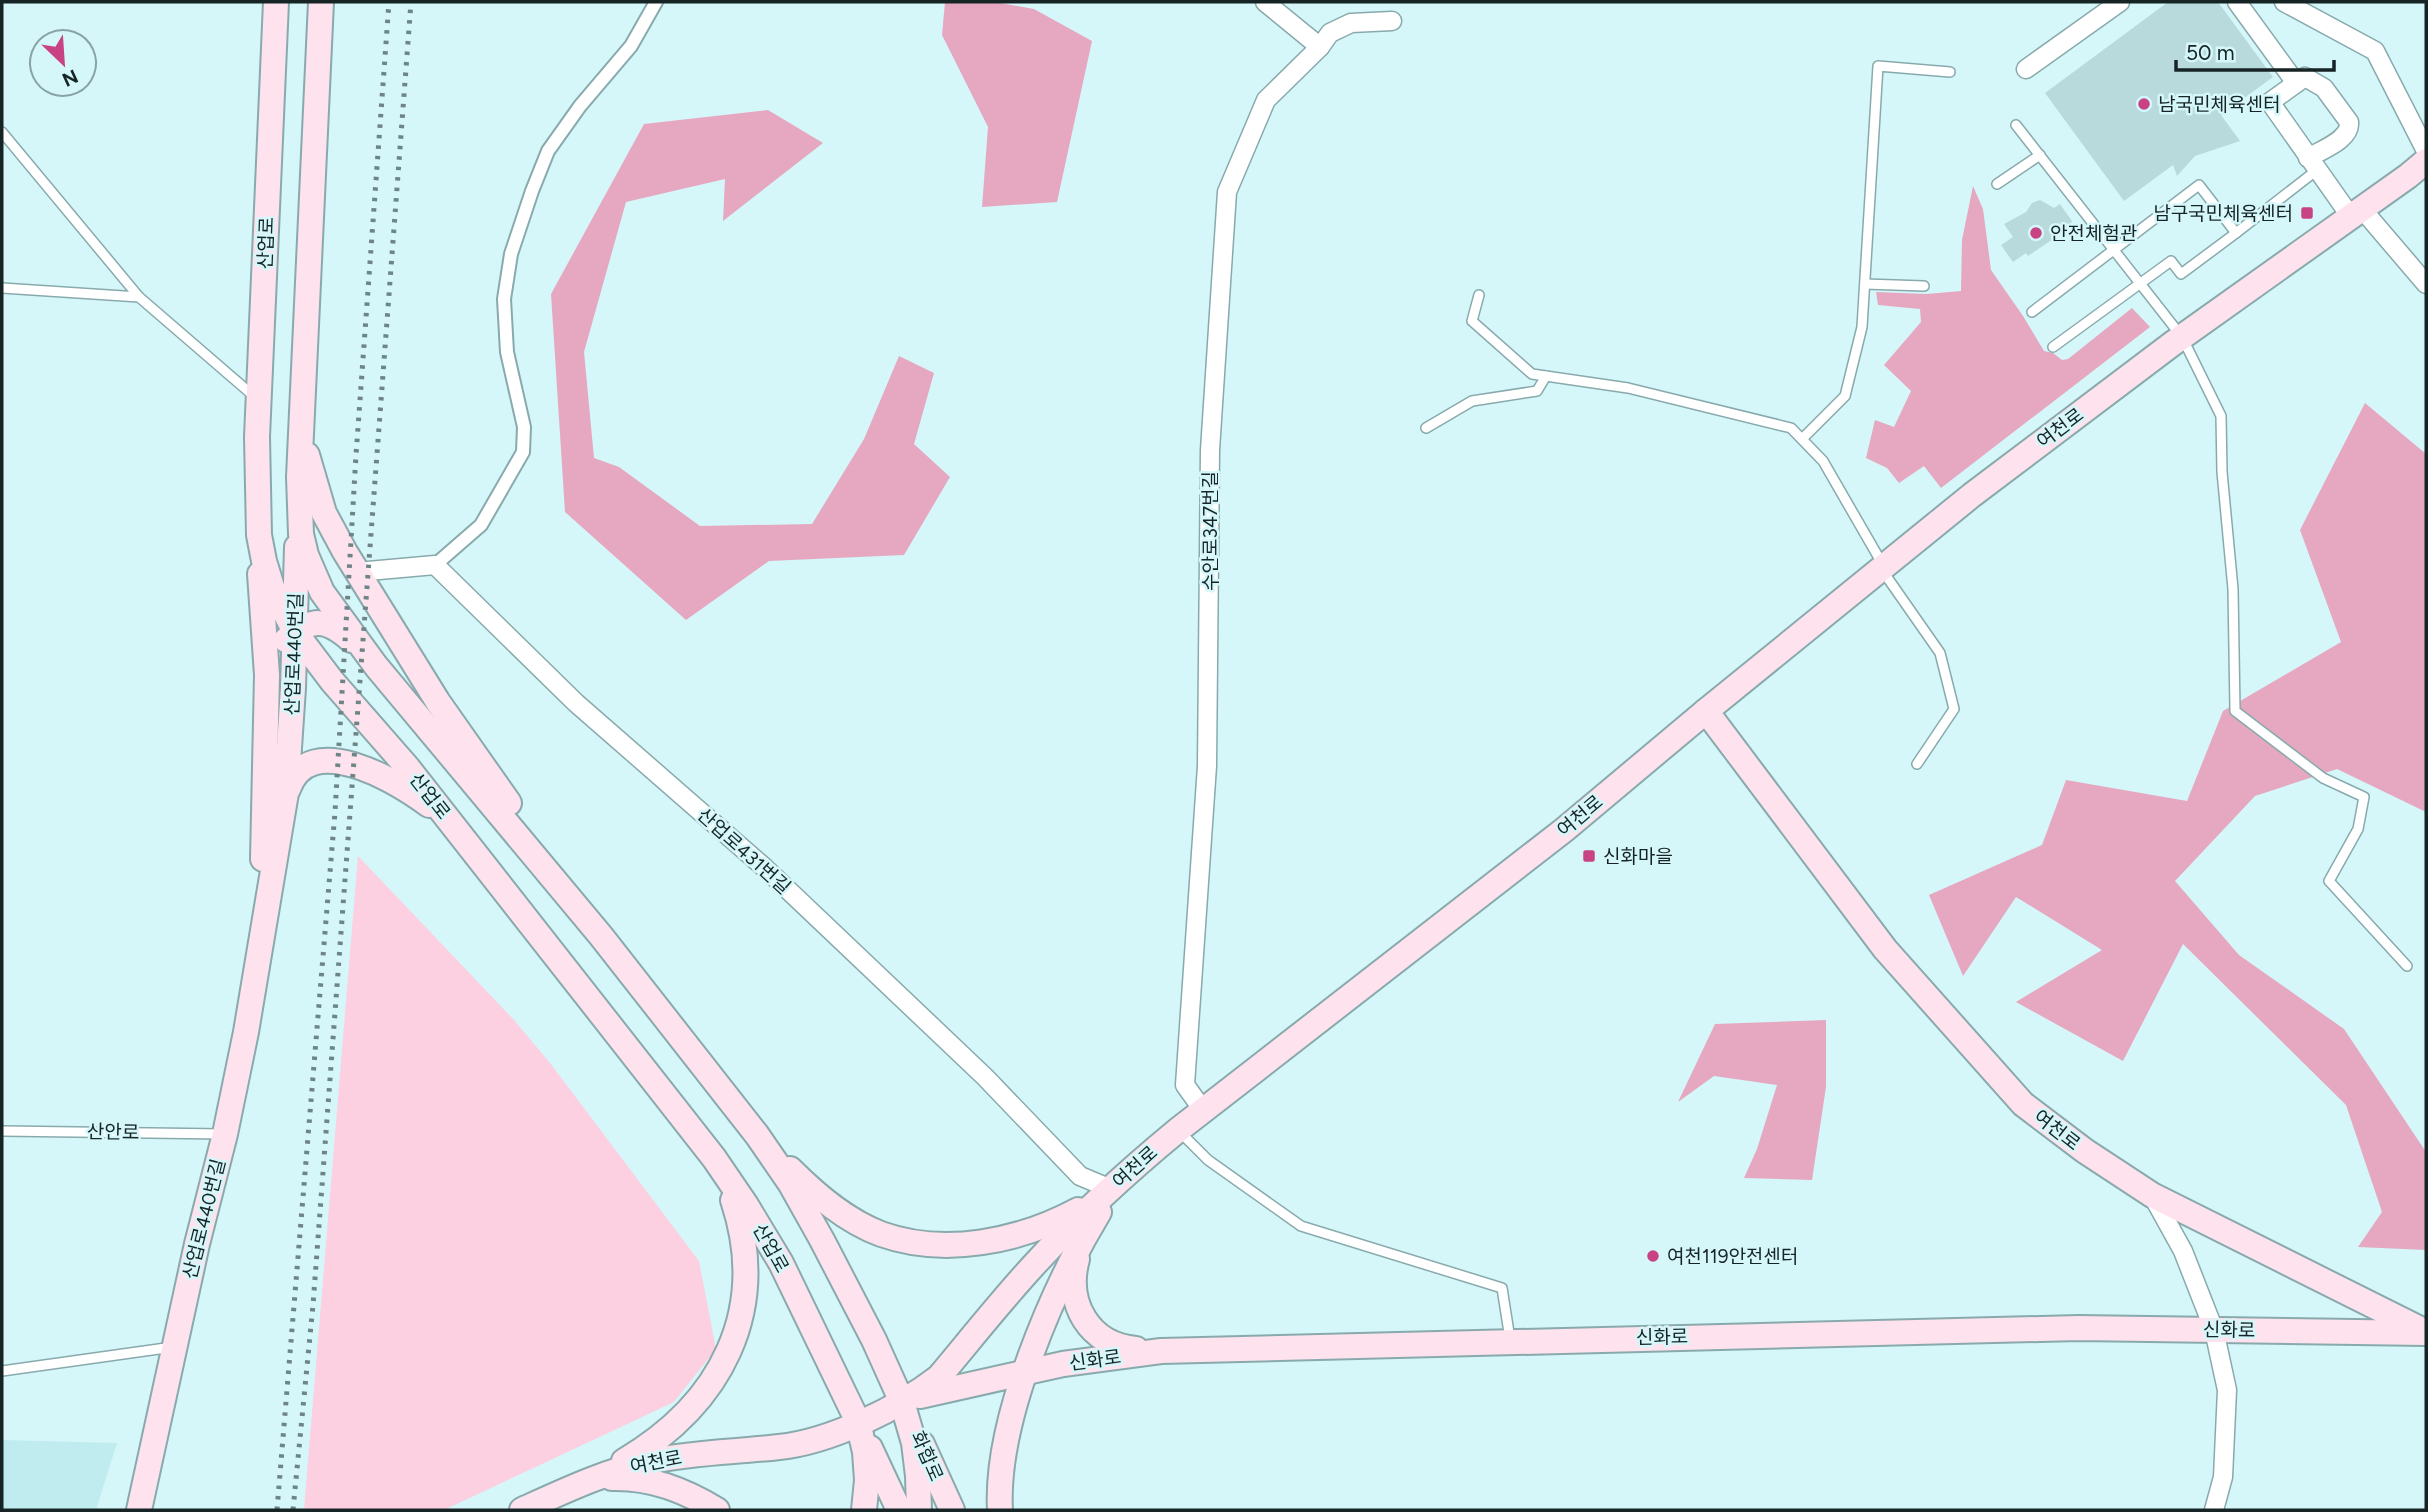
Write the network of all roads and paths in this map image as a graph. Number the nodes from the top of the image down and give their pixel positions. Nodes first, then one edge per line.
1 (276, 2) edge
2 (321, 2) edge
3 (656, 2) edge
4 (1265, 2) edge
5 (2120, 2) edge
6 (2237, 2) edge
7 (2284, 2) edge
8 (1392, 21) dead end
9 (1320, 47) junction
10 (2026, 69) dead end
11 (1950, 72) dead end
12 (2296, 83) junction
13 (2017, 125) dead end
14 (2, 132) edge
15 (2426, 151) edge
16 (2040, 155) junction
17 (2426, 161) edge
18 (2312, 164) junction
19 (1997, 184) dead end
20 (2357, 213) junction
21 (2236, 233) junction
22 (2113, 249) junction
23 (1865, 284) junction
24 (2140, 284) junction
25 (2426, 285) edge
26 (1924, 286) dead end
27 (2, 288) edge
28 (1479, 295) dead end
29 (139, 297) junction
30 (2032, 312) dead end
31 (2182, 337) junction
32 (2053, 346) dead end
33 (1546, 376) junction
34 (259, 401) junction
35 (302, 407) junction
36 (1426, 428) dead end
37 (1802, 439) junction
38 (298, 505) junction
39 (259, 535) junction
40 (435, 565) junction
41 (1882, 568) junction
42 (357, 572) junction
43 (295, 632) junction
44 (376, 666) junction
45 (267, 675) junction
46 (1706, 711) junction
47 (1916, 764) dead end
48 (286, 793) junction
49 (445, 816) junction
50 (263, 926) junction
51 (601, 936) junction
52 (2407, 966) dead end
53 (1203, 1110) junction
54 (1178, 1130) junction
55 (2, 1131) edge
56 (225, 1134) junction
57 (757, 1135) junction
58 (714, 1158) junction
59 (1138, 1163) junction
60 (1111, 1189) junction
61 (2151, 1195) junction
62 (1082, 1241) junction
63 (2214, 1330) junction
64 (2426, 1332) edge
65 (1511, 1341) junction
66 (175, 1347) junction
67 (1161, 1351) junction
68 (2, 1371) edge
69 (1027, 1371) junction
70 (902, 1402) junction
71 (858, 1422) junction
72 (587, 1481) junction
73 (139, 1510) edge
74 (522, 1510) edge
75 (717, 1510) edge
76 (864, 1510) edge
77 (898, 1510) edge
78 (919, 1510) edge
79 (952, 1510) edge
80 (1000, 1510) edge
81 (2214, 1510) edge

1 - 34 main road, 산업로
2 - 35 main road
3 - 40 street
4 - 9 street
5 - 10 street
6 - 12 street
7 - 15 street
8 - 9 street, 수안로347번길
9 - 53 street, 수안로347번길
11 - 23 lane
12 - 18 street
12 - 18 street
13 - 16 lane
14 - 29 lane
16 - 19 lane
16 - 22 lane
17 - 20 main road, 여천로
18 - 20 street
18 - 21 lane
20 - 25 street
20 - 31 main road, 여천로
21 - 22 lane
21 - 24 lane
22 - 24 lane
22 - 30 lane
23 - 26 lane
23 - 37 lane
24 - 31 lane
24 - 32 lane
27 - 29 lane
28 - 33 lane
29 - 34 lane
31 - 41 main road, 여천로
31 - 52 lane
33 - 36 lane
33 - 37 lane
34 - 39 main road, 산업로
35 - 38 main road
35 - 42 main road
37 - 41 lane
38 - 43 main road, 산업로440번길
38 - 44 main road
39 - 43 main road, 산업로
39 - 45 main road, 산업로440번길
40 - 42 street
40 - 60 street, 산업로431번길
41 - 46 main road, 여천로
41 - 47 lane
42 - 51 main road
43 - 44 main road
43 - 45 main road
43 - 48 main road, 산업로440번길
43 - 49 main road, 산업로
44 - 51 main road
45 - 50 main road, 산업로440번길
46 - 53 main road, 여천로
46 - 61 main road, 여천로
48 - 49 main road
48 - 50 main road, 산업로440번길
49 - 58 main road, 산업로
50 - 56 main road, 산업로440번길
51 - 57 main road
53 - 54 main road, 여천로
54 - 59 main road, 여천로
54 - 65 lane
55 - 56 lane, 산안로
56 - 66 main road, 산업로440번길
57 - 60 main road
57 - 70 main road
58 - 71 main road, 산업로
58 - 72 main road
59 - 60 main road, 여천로
59 - 62 main road
60 - 70 main road, 여천로
61 - 63 street
61 - 64 main road, 여천로
62 - 67 main road
62 - 69 main road
63 - 64 main road, 신화로
63 - 65 main road, 신화로
63 - 81 street
65 - 67 main road, 신화로
66 - 68 lane
66 - 73 main road, 산업로440번길
67 - 69 main road, 신화로
69 - 70 main road, 신화로
69 - 80 main road
70 - 71 main road, 여천로
70 - 78 main road
70 - 79 main road, 화합로
71 - 72 main road, 여천로
71 - 76 main road, 산업로
71 - 77 main road
72 - 74 main road, 여천로
72 - 75 main road

